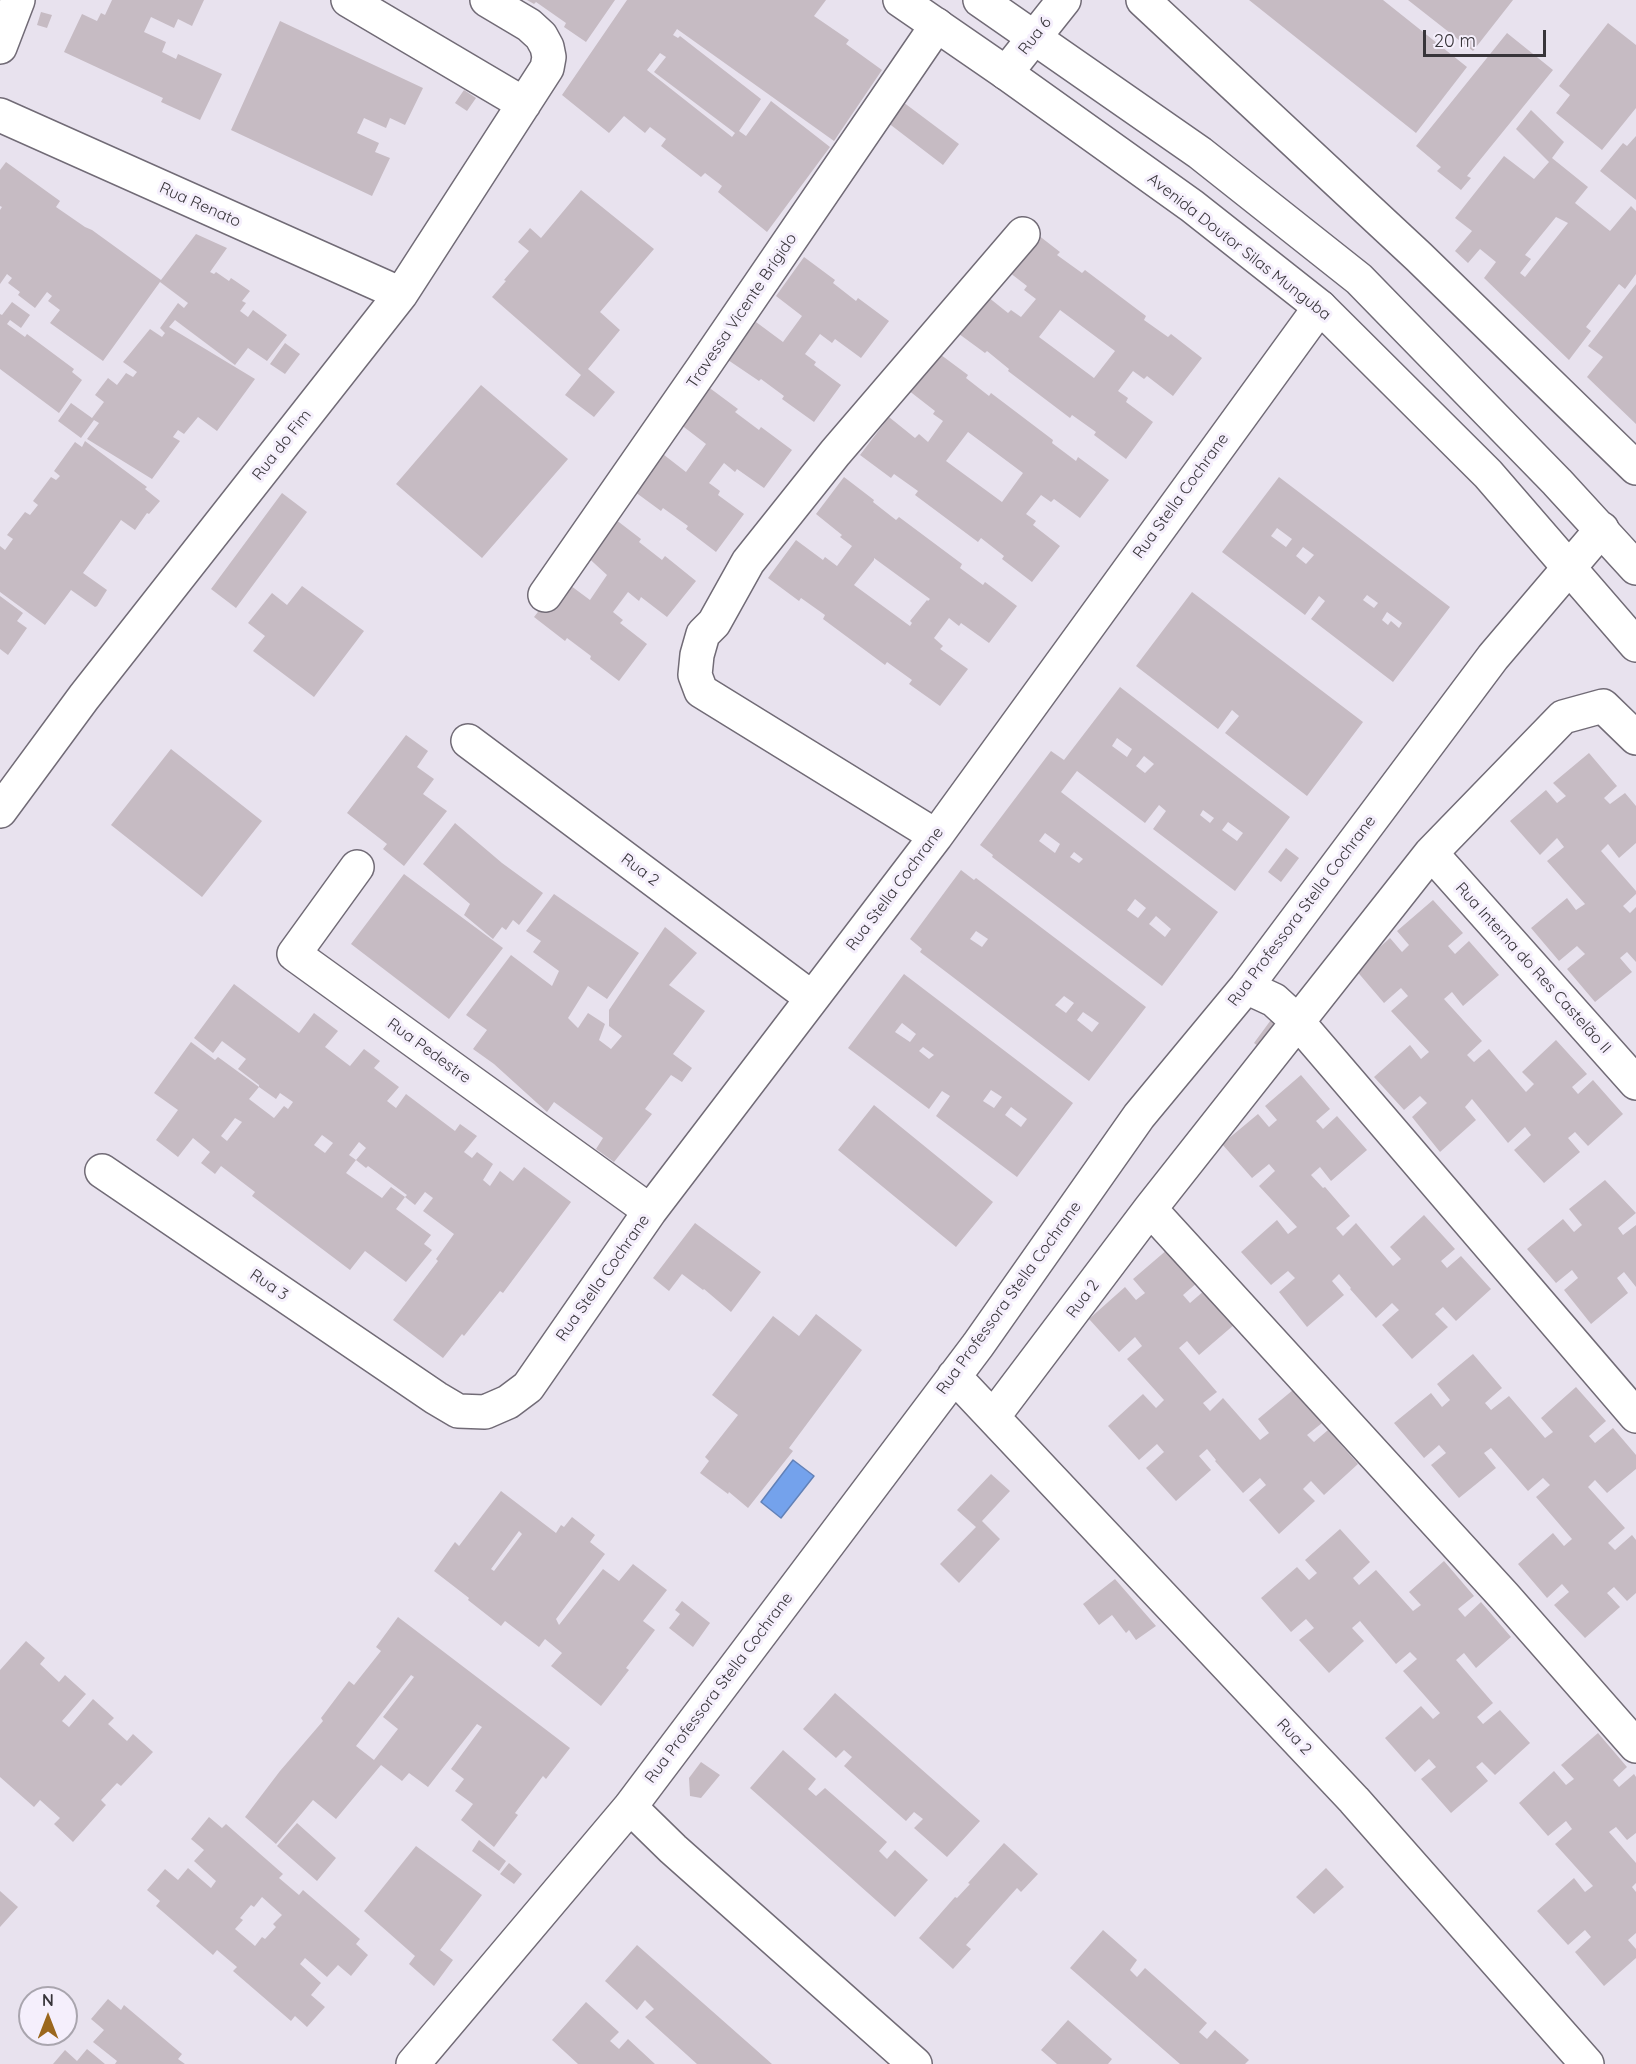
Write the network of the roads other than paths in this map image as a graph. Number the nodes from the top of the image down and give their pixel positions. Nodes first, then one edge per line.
1 (18, 0) edge
2 (348, 0) edge
3 (487, 0) edge
4 (900, 0) edge
5 (980, 0) edge
6 (1064, 0) edge
7 (1143, 0) edge
8 (937, 25) junction
9 (1034, 37) junction
10 (0, 47) edge
11 (1006, 73) junction
12 (524, 104) junction
13 (0, 115) edge
14 (1023, 234) dead end
15 (401, 294) junction
16 (1320, 307) junction
17 (1636, 468) edge
18 (1602, 529) junction
19 (1568, 568) junction
20 (1636, 568) edge
21 (545, 595) dead end
22 (1636, 645) edge
23 (1636, 738) edge
24 (468, 741) dead end
25 (0, 811) edge
26 (936, 836) junction
27 (1431, 853) junction
28 (357, 867) dead end
29 (1246, 987) junction
30 (812, 998) junction
31 (1296, 1022) junction
32 (1636, 1083) edge
33 (102, 1171) dead end
34 (1150, 1209) junction
35 (650, 1211) junction
36 (954, 1376) junction
37 (436, 1398) joint
38 (1636, 1416) edge
39 (993, 1417) junction
40 (1636, 1746) edge
41 (630, 1807) junction
42 (413, 2064) edge
43 (915, 2064) edge
44 (1587, 2064) edge

1 - 10 street
2 - 12 street
3 - 12 street, Rua do Fim
4 - 8 street, Avenida Doutor Silas Munguba
5 - 9 street
6 - 9 street, Rua 6
7 - 17 street
8 - 11 street, Avenida Doutor Silas Munguba
8 - 21 street, Travessa Vicente Brígido
9 - 11 street, Rua 6
9 - 18 street
11 - 16 street, Avenida Doutor Silas Munguba
12 - 15 street, Rua do Fim
13 - 15 street, Rua Renato
14 - 26 street
15 - 25 street, Rua do Fim
16 - 19 street, Avenida Doutor Silas Munguba
16 - 26 street, Rua Stella Cochrane
18 - 19 street, Rua Professora Stella Cochrane
18 - 20 street
19 - 22 street, Avenida Doutor Silas Munguba
19 - 29 street, Rua Professora Stella Cochrane
23 - 27 street
24 - 30 street, Rua 2
26 - 30 street, Rua Stella Cochrane
27 - 31 street
27 - 32 street, Rua Interna do Res Castelão II
28 - 35 street, Rua Pedestre
29 - 31 street
29 - 36 street, Rua Professora Stella Cochrane
30 - 35 street, Rua Stella Cochrane
31 - 34 street
31 - 38 street
33 - 37 street, Rua 3
34 - 39 street, Rua 2
34 - 40 street
35 - 37 street, Rua Stella Cochrane
36 - 39 street, Rua 2
36 - 41 street, Rua Professora Stella Cochrane
39 - 44 street, Rua 2
41 - 42 street, Rua Professora Stella Cochrane
41 - 43 street

